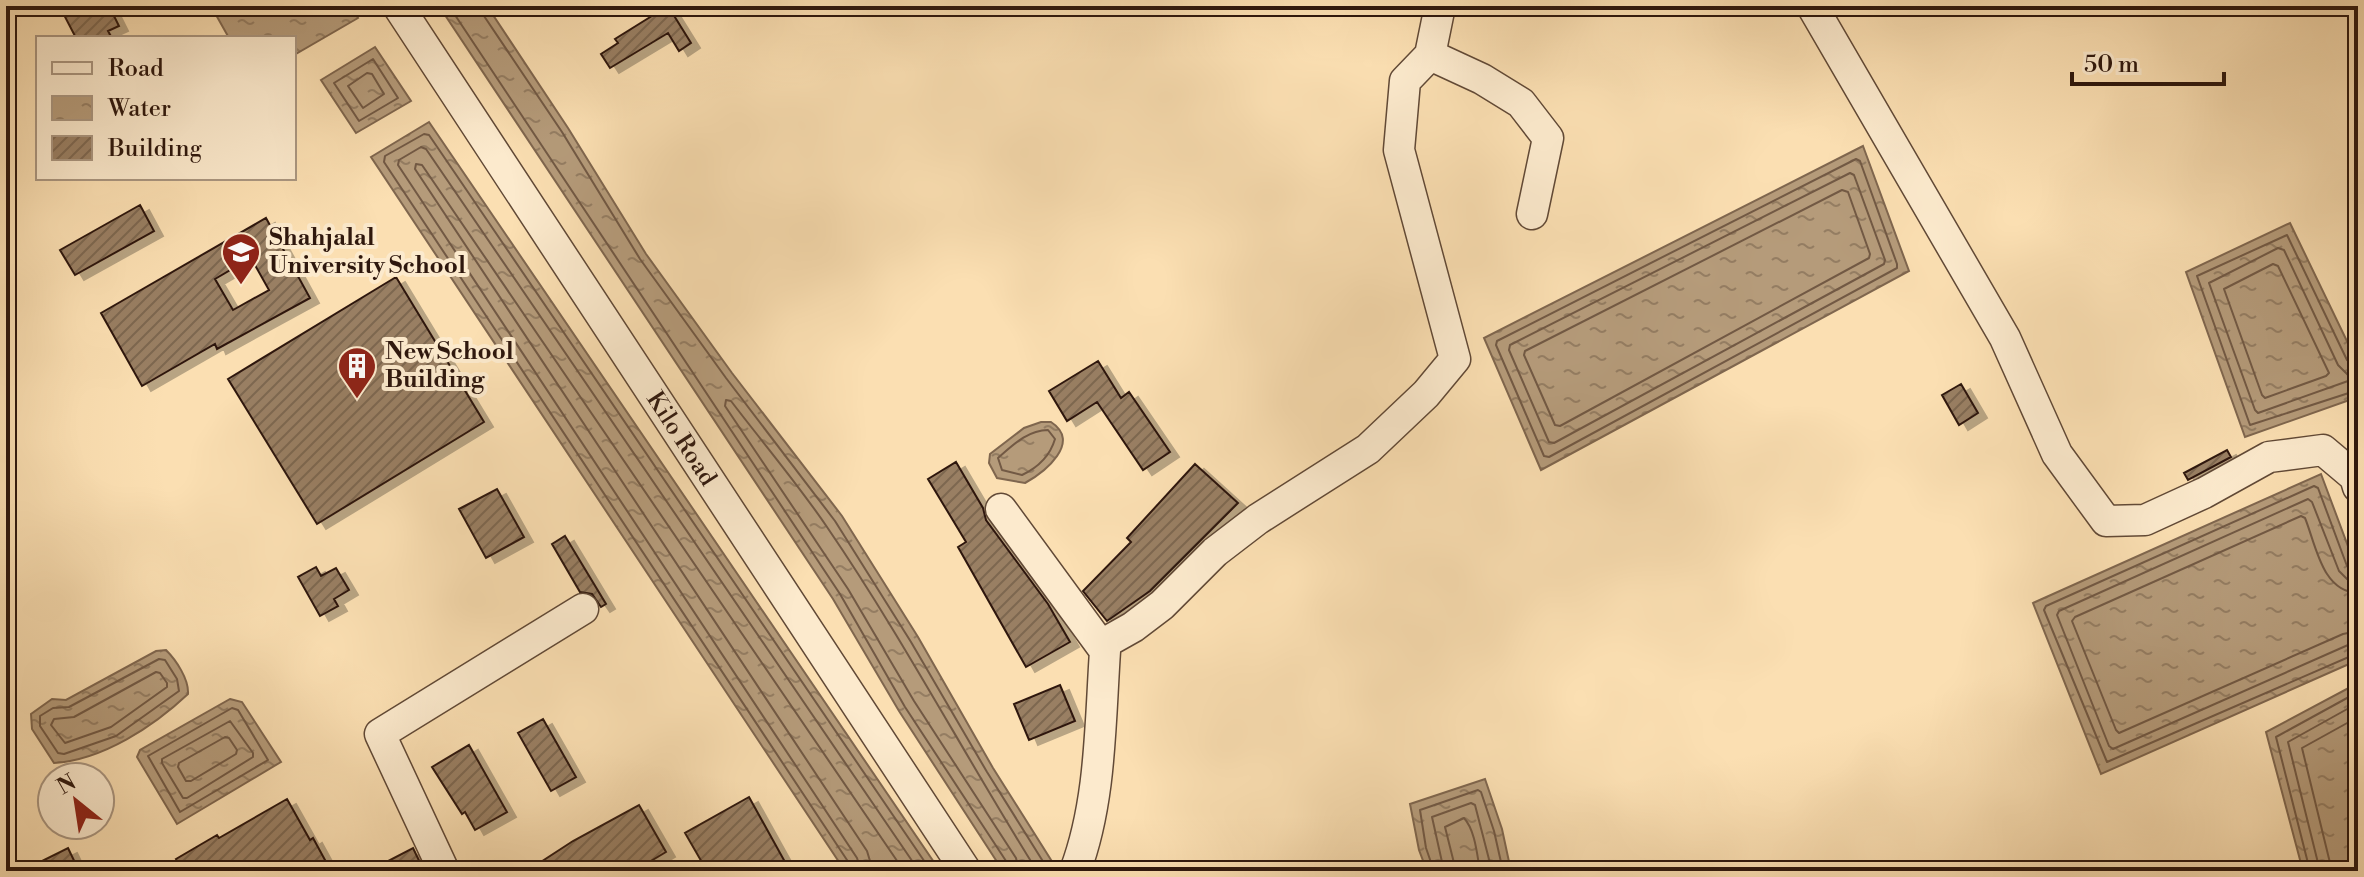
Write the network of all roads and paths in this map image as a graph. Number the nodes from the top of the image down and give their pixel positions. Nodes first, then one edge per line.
1 (398, 6) edge
2 (419, 6) edge
3 (1440, 6) edge
4 (1812, 6) edge
5 (1430, 55) junction
6 (1532, 214) dead end
7 (2358, 487) edge
8 (1001, 509) dead end
9 (583, 609) dead end
10 (1101, 645) junction
11 (444, 871) edge
12 (966, 871) edge
13 (984, 871) edge
14 (1075, 871) edge

1 - 12 street, Kilo Road
2 - 13 street, Kilo Road
3 - 5 street
4 - 7 street
5 - 6 street
5 - 10 street
8 - 10 street
9 - 11 street
10 - 14 street

